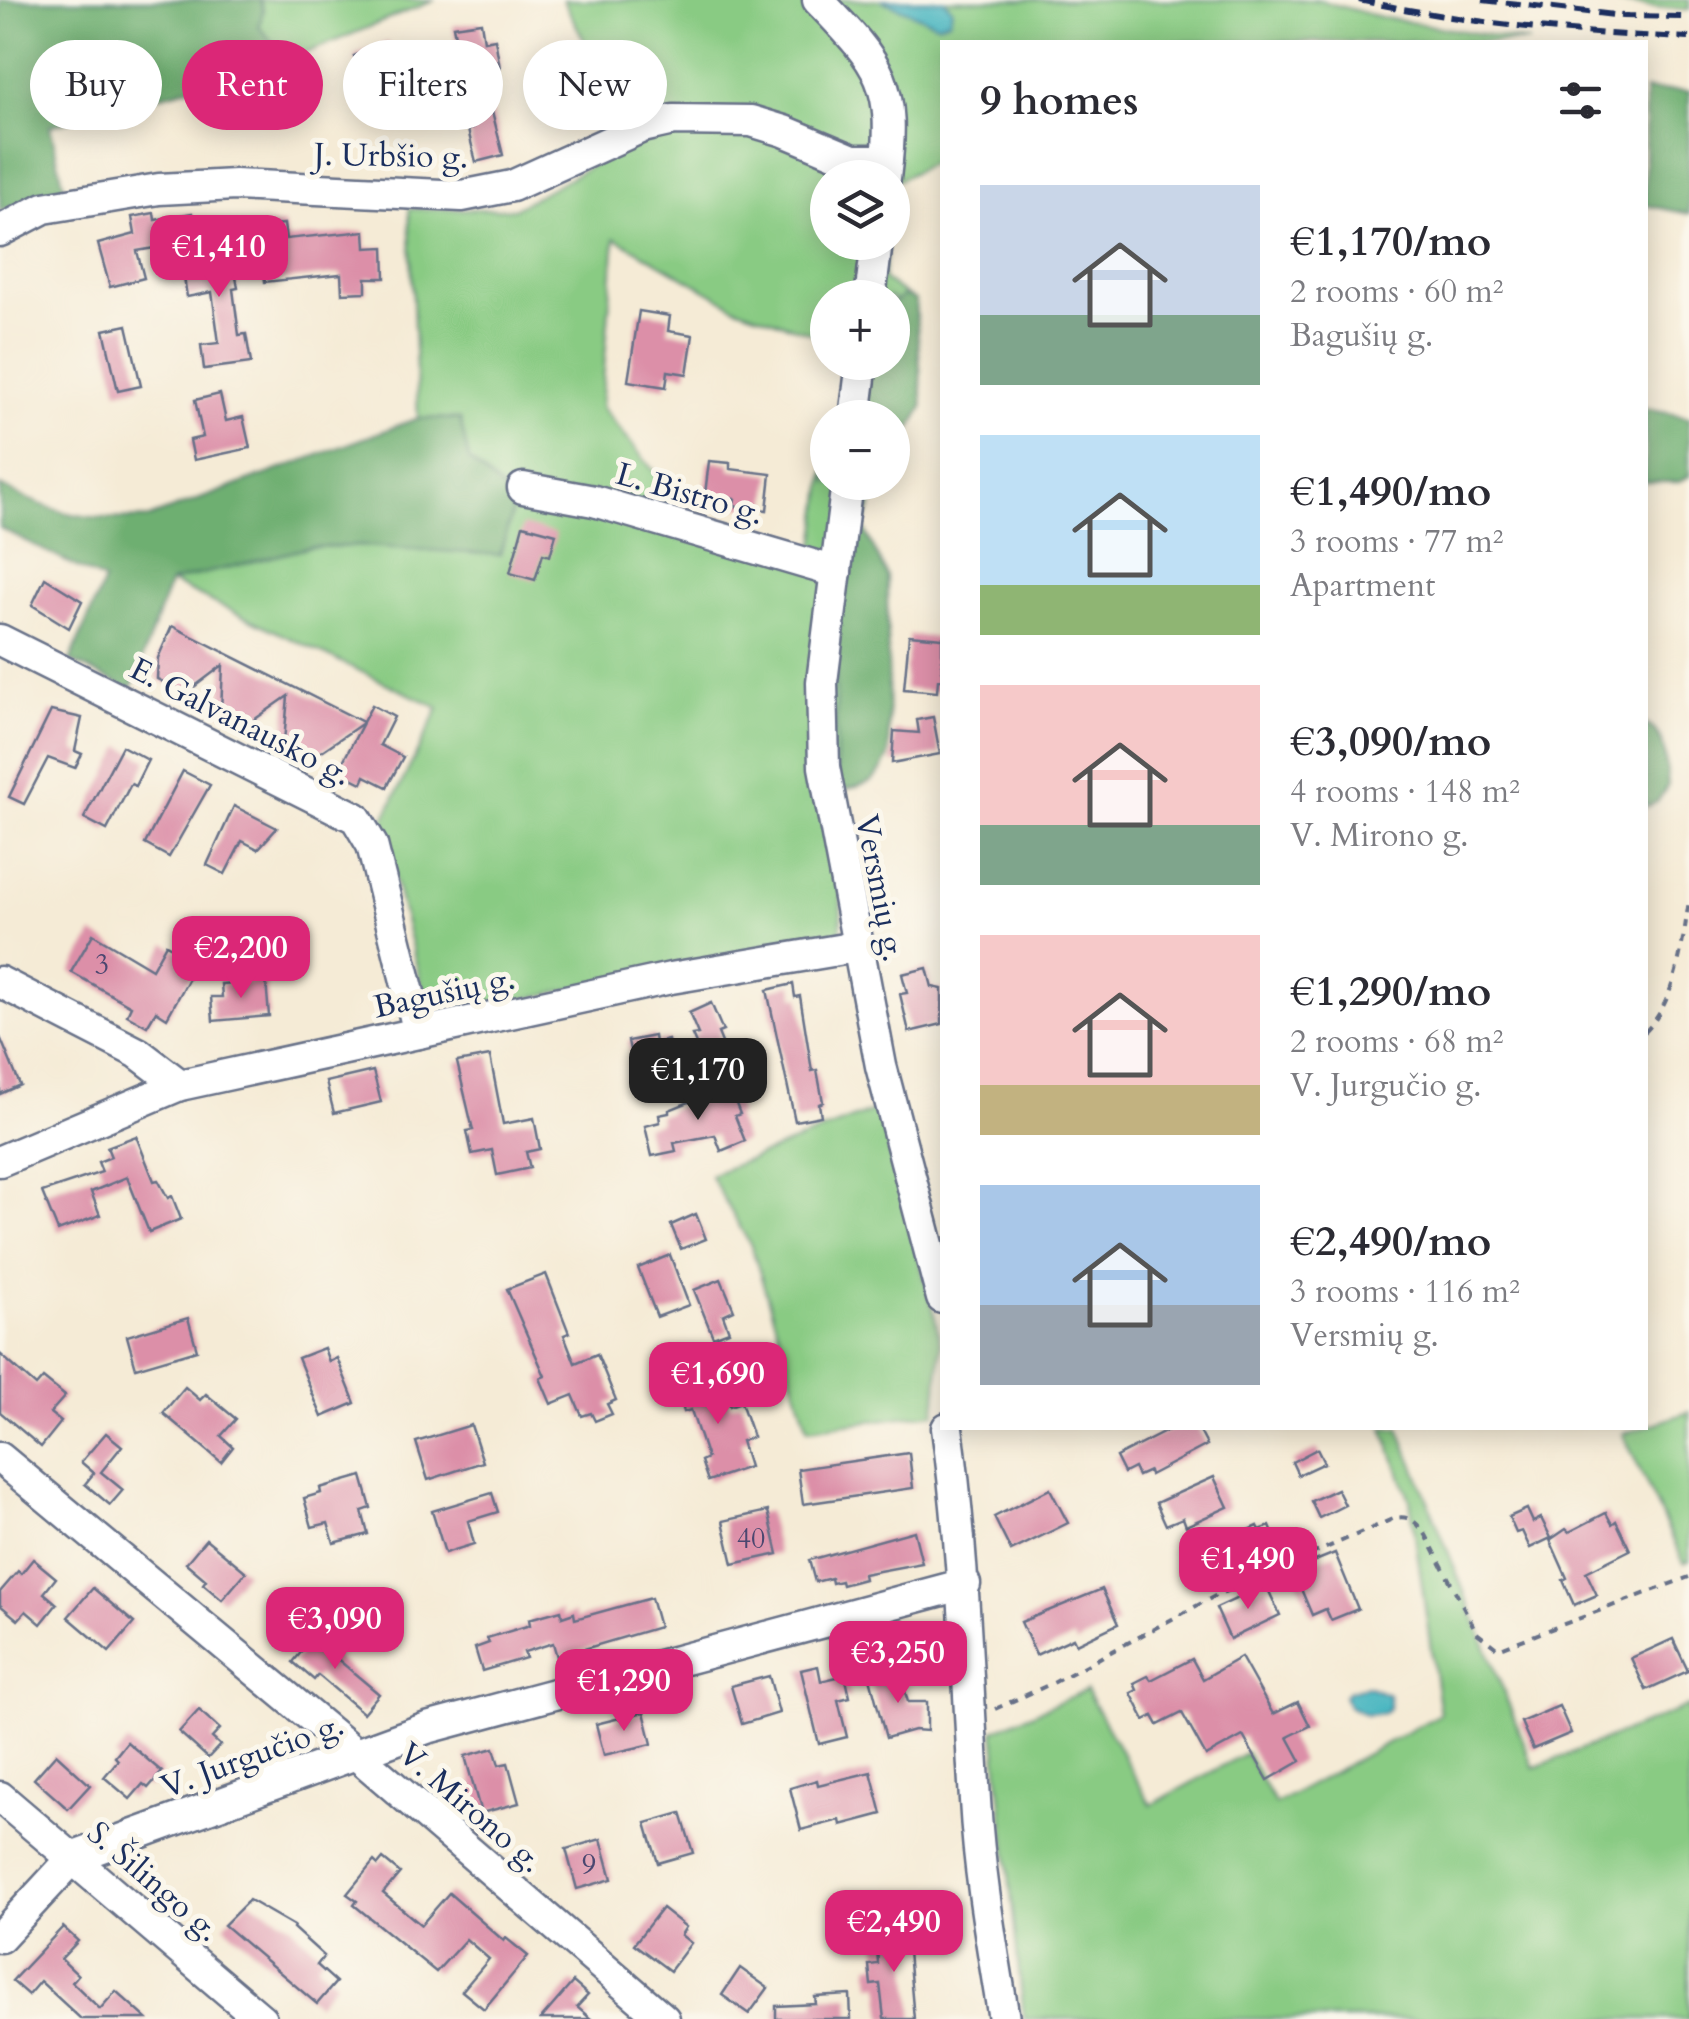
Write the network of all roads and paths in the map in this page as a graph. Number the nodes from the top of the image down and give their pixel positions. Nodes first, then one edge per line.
1 (818, 0) edge
2 (853, 160) edge
3 (887, 160) edge
4 (0, 231) edge
5 (523, 488) dead end
6 (845, 500) edge
7 (836, 572) junction
8 (0, 640) edge
9 (1689, 900) edge
10 (856, 947) junction
11 (0, 982) edge
12 (1648, 1028) edge
13 (420, 1033) junction
14 (180, 1085) junction
15 (0, 1161) edge
16 (940, 1290) edge
17 (947, 1430) edge
18 (0, 1458) edge
19 (1689, 1577) edge
20 (965, 1584) junction
21 (971, 1711) junction
22 (357, 1755) junction
23 (0, 1797) edge
24 (74, 1858) junction
25 (0, 1936) edge
26 (262, 2019) edge
27 (664, 2019) edge
28 (1004, 2019) edge

1 - 3 street
2 - 4 street, J. Urbšio g.
5 - 7 street, L. Bistro g.
6 - 7 street, Versmių g.
7 - 10 street, Versmių g.
8 - 13 street, E. Galvanausko g.
9 - 12 path
10 - 13 street, Bagušių g.
10 - 16 street, Versmių g.
11 - 14 street
13 - 14 street, Bagušių g.
14 - 15 street, Bagušių g.
17 - 20 street
18 - 22 street, V. Mirono g.
19 - 21 path
20 - 21 street
20 - 22 street, V. Jurgučio g.
21 - 28 street
22 - 24 street, V. Jurgučio g.
22 - 27 street, V. Mirono g.
23 - 24 street, S. Šilingo g.
24 - 25 street, V. Jurgučio g.
24 - 26 street, S. Šilingo g.

